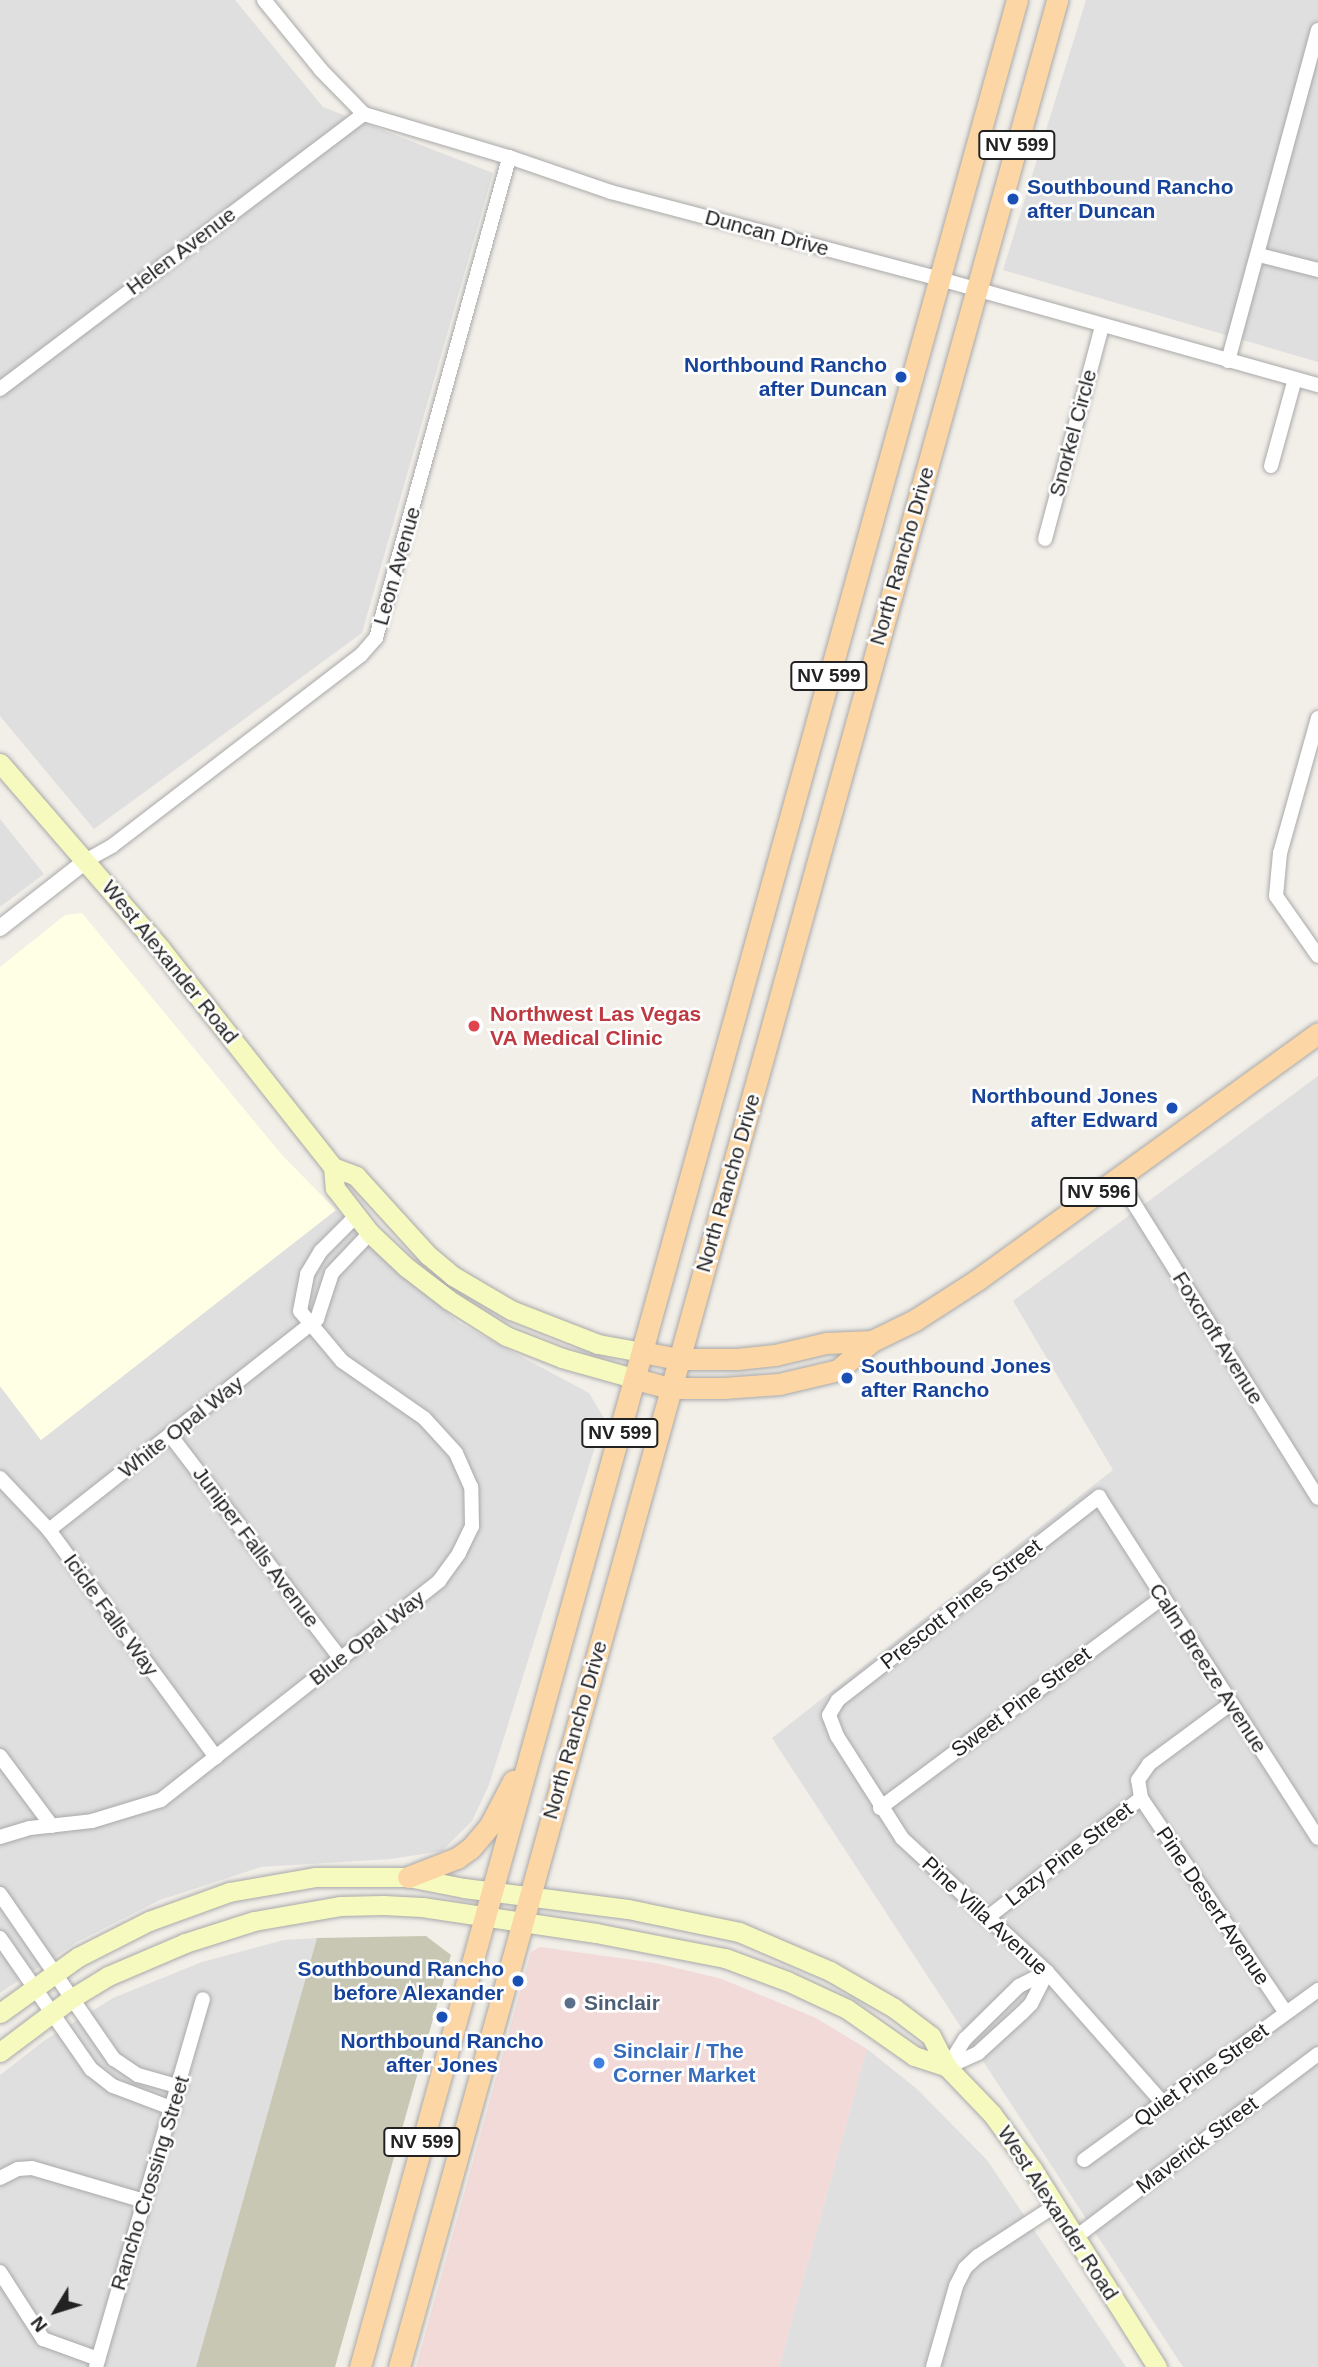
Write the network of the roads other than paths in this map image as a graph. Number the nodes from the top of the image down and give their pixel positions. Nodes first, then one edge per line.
1 (264, 0) edge
2 (1017, 0) edge
3 (1057, 0) edge
4 (1318, 30) edge
5 (364, 114) junction
6 (509, 158) junction
7 (1259, 255) junction
8 (1318, 270) edge
9 (940, 279) junction
10 (976, 290) junction
11 (1102, 327) junction
12 (1228, 361) junction
13 (1295, 379) junction
14 (1318, 385) edge
15 (0, 389) edge
16 (1271, 466) dead end
17 (1045, 539) dead end
18 (1318, 718) edge
19 (0, 763) edge
20 (87, 860) junction
21 (0, 929) edge
22 (1318, 956) edge
23 (1318, 1033) edge
24 (333, 1167) junction
25 (1118, 1178) junction
26 (356, 1216) junction
27 (370, 1233) junction
28 (312, 1322) junction
29 (872, 1341) junction
30 (642, 1353) junction
31 (677, 1359) junction
32 (636, 1379) junction
33 (670, 1388) junction
34 (171, 1436) junction
35 (0, 1478) edge
36 (1099, 1497) joint
37 (1318, 1498) edge
38 (49, 1530) junction
39 (1163, 1597) junction
40 (340, 1658) junction
41 (1230, 1704) junction
42 (829, 1715) joint
43 (532, 1745) junction
44 (0, 1756) edge
45 (216, 1757) junction
46 (1141, 1798) junction
47 (880, 1808) junction
48 (52, 1826) junction
49 (0, 1837) edge
50 (1318, 1838) edge
51 (408, 1877) junction
52 (492, 1892) junction
53 (0, 1894) edge
54 (529, 1898) junction
55 (485, 1918) junction
56 (987, 1918) junction
57 (521, 1923) junction
58 (0, 1938) edge
59 (708, 1954) junction
60 (812, 1961) junction
61 (55, 1971) junction
62 (1047, 1972) junction
63 (34, 1986) junction
64 (1318, 1990) edge
65 (72, 1998) junction
66 (203, 1999) dead end
67 (0, 2013) edge
68 (51, 2013) junction
69 (1286, 2013) junction
70 (0, 2052) edge
71 (1318, 2054) edge
72 (947, 2067) junction
73 (180, 2087) junction
74 (1162, 2102) junction
75 (174, 2109) junction
76 (1084, 2160) dead end
77 (0, 2178) edge
78 (144, 2201) junction
79 (1056, 2205) junction
80 (1076, 2237) junction
81 (0, 2272) edge
82 (97, 2363) edge
83 (360, 2367) edge
84 (399, 2367) edge
85 (933, 2367) edge
86 (1157, 2367) edge

1 - 5 street, Duncan Drive
2 - 9 main road, North Rancho Drive / NV 599
3 - 10 main road, North Rancho Drive / NV 599
4 - 7 street
5 - 6 street, Duncan Drive
5 - 15 street, Helen Avenue
6 - 9 street, Duncan Drive
6 - 20 street, Leon Avenue
7 - 8 street
7 - 12 street
9 - 10 street, Duncan Drive
9 - 30 main road, North Rancho Drive / NV 599
10 - 11 street, Duncan Drive
10 - 31 main road, North Rancho Drive / NV 599
11 - 12 street, Duncan Drive
11 - 17 street, Snorkel Circle
12 - 13 street, Duncan Drive
13 - 14 street, Duncan Drive
13 - 16 street
18 - 22 street
19 - 20 main road, West Alexander Road
20 - 21 street, Leon Avenue
20 - 24 main road, West Alexander Road
23 - 25 main road, NV 596
24 - 26 main road, West Alexander Road
24 - 30 main road, West Alexander Road
25 - 29 main road, NV 596
25 - 37 street, Foxcroft Avenue
26 - 27 main road, West Alexander Road
26 - 28 street, Blue Opal Way
27 - 28 street
27 - 32 main road, West Alexander Road
28 - 34 street, White Opal Way
28 - 40 street, Blue Opal Way
29 - 31 main road, NV 596
29 - 33 main road, NV 596
30 - 31 main road, NV 596
30 - 32 main road, North Rancho Drive / NV 599
31 - 33 main road, North Rancho Drive / NV 599
32 - 33 main road, NV 596
32 - 43 main road, North Rancho Drive / NV 599
33 - 54 main road, North Rancho Drive / NV 599
34 - 38 street, White Opal Way
34 - 40 street, Juniper Falls Avenue
35 - 38 street, Icicle Falls Way
36 - 39 street, Calm Breeze Avenue
36 - 42 street, Prescott Pines Street
38 - 45 street, Icicle Falls Way
39 - 41 street, Calm Breeze Avenue
39 - 47 street, Sweet Pine Street
40 - 45 street, Blue Opal Way
41 - 46 street, Lazy Pine Street
41 - 50 street, Calm Breeze Avenue
42 - 47 street, Pine Villa Avenue
43 - 51 main road
43 - 52 main road, North Rancho Drive / NV 599
44 - 48 street
45 - 48 street, Blue Opal Way
46 - 56 street, Lazy Pine Street
46 - 69 street, Pine Desert Avenue
47 - 56 street, Pine Villa Avenue
48 - 49 street, Blue Opal Way
51 - 52 main road, West Alexander Road
51 - 61 main road, West Alexander Road
52 - 54 main road, West Alexander Road
52 - 55 main road, North Rancho Drive / NV 599
53 - 61 street
54 - 57 main road, North Rancho Drive / NV 599
54 - 60 main road, West Alexander Road
55 - 57 main road, West Alexander Road
55 - 65 main road, West Alexander Road
55 - 83 main road, North Rancho Drive / NV 599
56 - 62 street, Pine Villa Avenue
57 - 59 main road, West Alexander Road
57 - 84 main road, North Rancho Drive / NV 599
58 - 63 street
59 - 60 main road
59 - 72 main road, West Alexander Road
60 - 72 main road, West Alexander Road
61 - 63 main road, West Alexander Road
61 - 65 street
62 - 72 street
62 - 72 street
62 - 74 street, Pine Villa Avenue
63 - 67 main road, West Alexander Road
63 - 68 street
64 - 69 street, Quiet Pine Street
65 - 68 main road, West Alexander Road
65 - 73 street
66 - 73 street, Rancho Crossing Street
68 - 70 main road, West Alexander Road
68 - 75 street
69 - 74 street, Quiet Pine Street
71 - 80 street, Maverick Street
72 - 79 main road, West Alexander Road
73 - 75 street, Rancho Crossing Street
74 - 76 street, Quiet Pine Street
75 - 78 street, Rancho Crossing Street
77 - 78 street
78 - 82 street, Rancho Crossing Street
79 - 80 main road, West Alexander Road
79 - 85 street
80 - 86 main road, West Alexander Road
81 - 82 street

